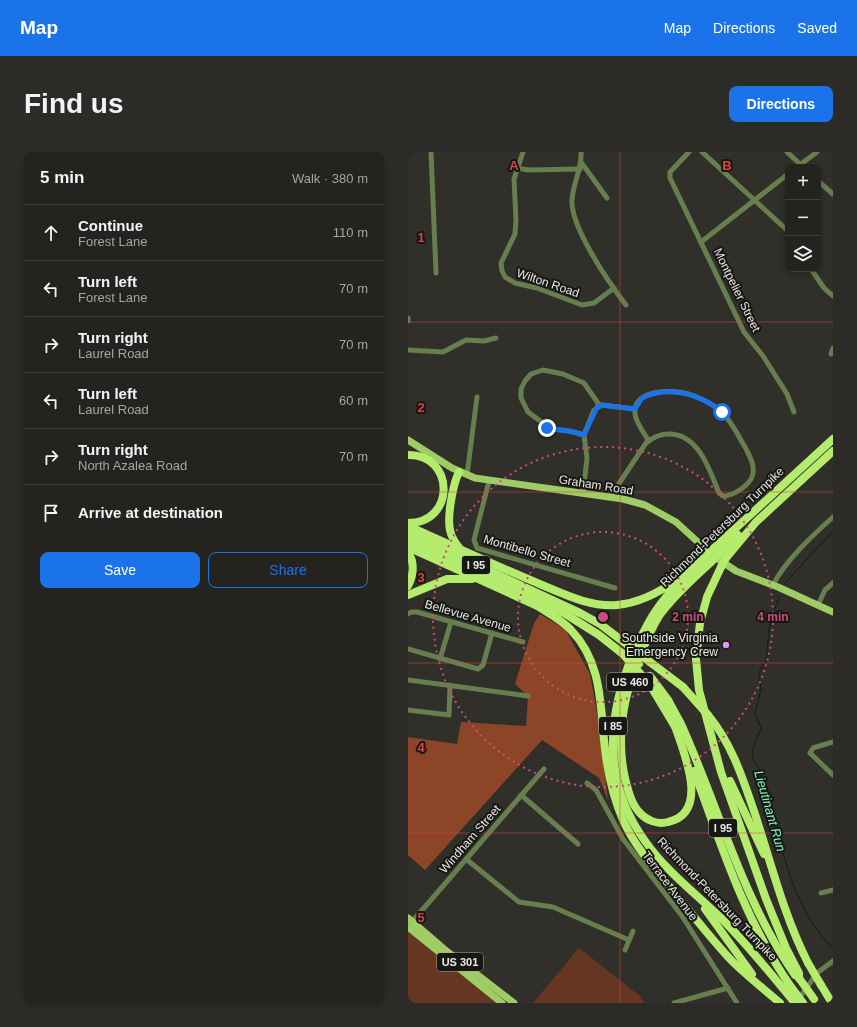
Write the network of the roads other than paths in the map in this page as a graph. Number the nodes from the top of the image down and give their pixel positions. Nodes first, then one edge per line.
1 (431, 152) edge
2 (523, 152) edge
3 (581, 152) edge
4 (689, 152) edge
5 (702, 152) edge
6 (787, 152) edge
7 (817, 152) edge
8 (581, 162) junction
9 (798, 164) edge
10 (802, 164) edge
11 (517, 168) junction
12 (580, 169) junction
13 (785, 176) edge
14 (821, 184) edge
15 (833, 194) edge
16 (607, 198) dead end
17 (755, 200) junction
18 (785, 228) edge
19 (702, 242) junction
20 (813, 272) edge
21 (436, 273) dead end
22 (614, 288) junction
23 (833, 296) edge
24 (626, 304) dead end
25 (496, 338) dead end
26 (833, 348) edge
27 (408, 350) edge
28 (831, 354) dead end
29 (476, 397) dead end
30 (600, 406) junction
31 (635, 409) junction
32 (794, 412) dead end
33 (584, 435) junction
34 (833, 439) edge
35 (408, 440) edge
36 (649, 441) junction
37 (833, 451) edge
38 (408, 455) edge
39 (459, 472) junction
40 (467, 475) junction
41 (490, 481) junction
42 (583, 494) junction
43 (610, 497) junction
44 (833, 517) edge
45 (408, 523) edge
46 (408, 526) edge
47 (408, 533) edge
48 (408, 541) edge
49 (408, 547) edge
50 (461, 550) junction
51 (408, 552) edge
52 (719, 554) junction
53 (709, 559) junction
54 (483, 560) junction
55 (687, 574) junction
56 (483, 581) junction
57 (833, 583) edge
58 (773, 585) junction
59 (408, 586) edge
60 (615, 588) dead end
61 (408, 595) edge
62 (544, 596) junction
63 (818, 605) junction
64 (539, 607) junction
65 (833, 612) edge
66 (408, 614) edge
67 (451, 622) junction
68 (492, 633) junction
69 (523, 642) dead end
70 (614, 646) junction
71 (408, 649) edge
72 (627, 651) junction
73 (440, 658) junction
74 (408, 680) edge
75 (650, 681) junction
76 (450, 685) junction
77 (528, 696) dead end
78 (408, 710) edge
79 (675, 726) junction
80 (709, 729) junction
81 (833, 742) edge
82 (544, 769) dead end
83 (833, 775) edge
84 (587, 783) dead end
85 (521, 795) junction
86 (578, 844) dead end
87 (466, 859) junction
88 (680, 880) junction
89 (780, 890) junction
90 (833, 890) edge
91 (821, 893) dead end
92 (409, 923) edge
93 (633, 931) dead end
94 (629, 940) junction
95 (432, 943) junction
96 (625, 950) dead end
97 (831, 962) edge
98 (833, 968) edge
99 (799, 978) junction
100 (728, 988) junction
101 (790, 991) junction
102 (831, 1000) edge
103 (815, 1001) edge
104 (502, 1003) edge
105 (514, 1003) edge
106 (674, 1003) edge
107 (737, 1003) edge
108 (779, 1003) edge
109 (795, 1003) edge
110 (803, 1003) edge

1 - 21 street
2 - 11 street, Wilton Road
3 - 8 street
4 - 19 street, Montpelier Street
5 - 17 street
6 - 9 street
7 - 10 street
8 - 12 street
8 - 16 street
11 - 12 street
11 - 22 street, Wilton Road
12 - 22 street
13 - 17 street
14 - 15 street
17 - 18 street
17 - 19 street
19 - 32 street, Montpelier Street
20 - 23 street
22 - 24 street
25 - 27 street
26 - 28 street
29 - 40 street
30 - 31 street
30 - 33 street
30 - 33 street
31 - 36 street
31 - 36 street
33 - 42 street
34 - 52 highway, Richmond-Petersburg Turnpike
35 - 39 main road, Graham Road
36 - 43 street
37 - 52 highway, Richmond-Petersburg Turnpike / US 460
38 - 45 highway
39 - 40 main road, Graham Road
39 - 50 highway
40 - 41 main road, Graham Road
41 - 42 main road, Graham Road
41 - 60 street, Montibello Street
42 - 43 main road, Graham Road
43 - 58 main road, Graham Road
44 - 58 street
46 - 50 highway
47 - 62 highway, I 95
48 - 70 highway, I 95
49 - 56 highway
50 - 54 highway
51 - 59 highway
52 - 53 highway, US 460, bridge
52 - 80 highway, Richmond-Petersburg Turnpike, bridge
53 - 55 highway, Richmond-Petersburg Turnpike / I 85
53 - 79 highway, US 460
54 - 55 highway
54 - 62 highway
55 - 88 highway, Richmond-Petersburg Turnpike / I 85
56 - 61 highway
56 - 64 highway
57 - 63 street
58 - 63 main road, Graham Road
62 - 72 highway, I 95
63 - 65 main road, Graham Road
64 - 70 highway
64 - 108 highway
66 - 67 street, Bellevue Avenue
67 - 68 street, Bellevue Avenue
67 - 73 street
68 - 69 street, Bellevue Avenue
68 - 73 street
70 - 72 highway, I 95
71 - 73 street
72 - 75 highway, I 95, bridge
72 - 89 highway, bridge
74 - 76 street
75 - 79 highway, I 95
75 - 99 highway, I 95
76 - 77 street
76 - 78 street
79 - 101 highway, I 95
80 - 89 highway
80 - 99 highway, Richmond-Petersburg Turnpike
81 - 83 street
82 - 85 street, Windham Street
84 - 100 street, Terrace Avenue
85 - 86 street
85 - 87 street, Windham Street
87 - 92 street, Windham Street
87 - 94 street
88 - 101 highway, Richmond-Petersburg Turnpike / I 85
88 - 108 highway
89 - 102 highway, bridge
90 - 91 street
92 - 95 main road, US 301
93 - 94 street
94 - 96 street
95 - 104 main road, US 301
95 - 105 main road, US 301
97 - 98 street
97 - 109 street
99 - 103 highway, Richmond-Petersburg Turnpike / I 95, bridge
100 - 106 street
100 - 107 street, Terrace Avenue
101 - 109 highway, Richmond-Petersburg Turnpike / I 85
101 - 110 highway, I 95, bridge

